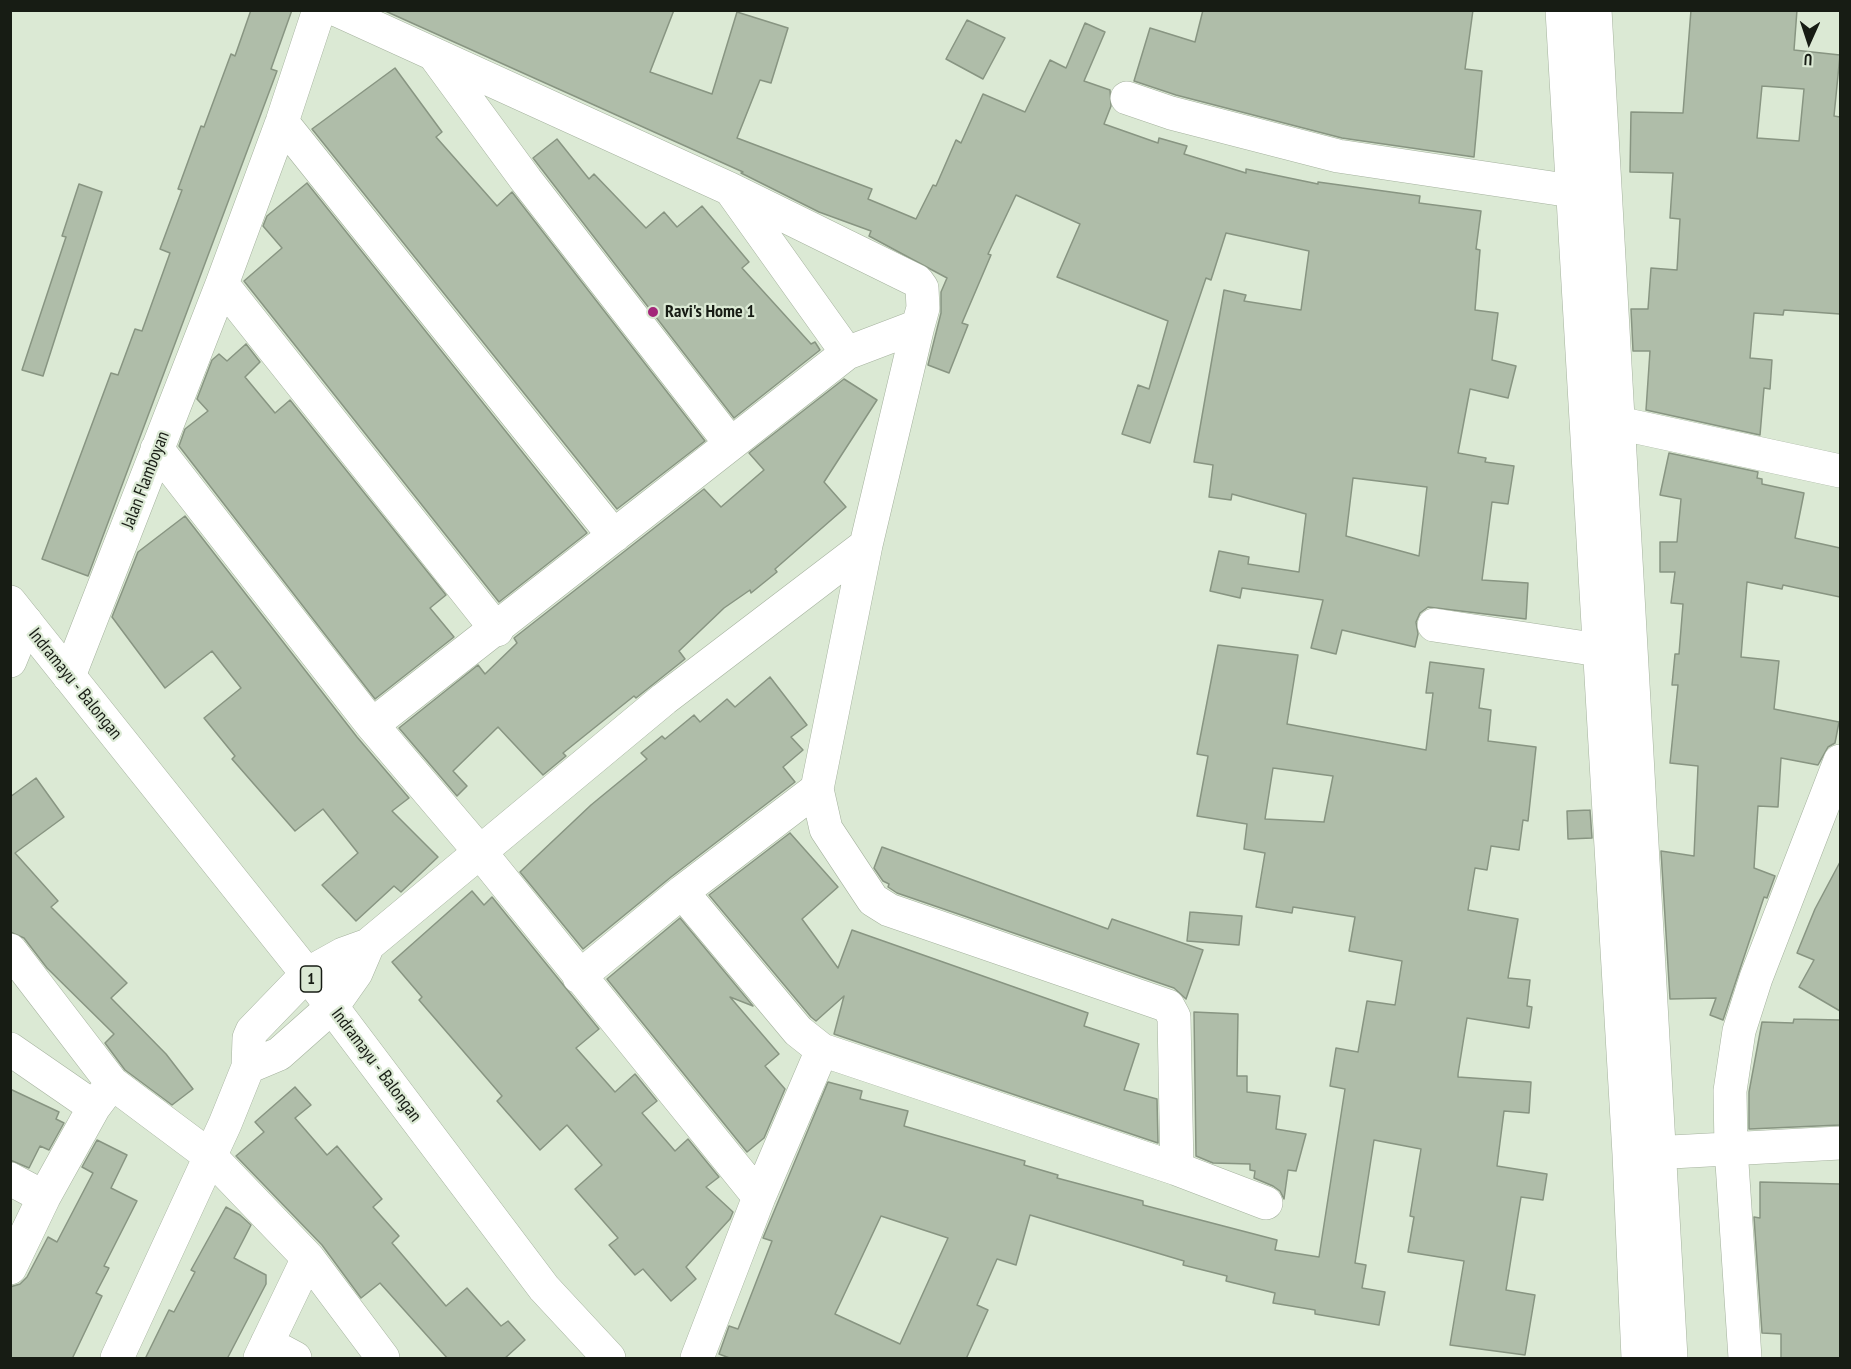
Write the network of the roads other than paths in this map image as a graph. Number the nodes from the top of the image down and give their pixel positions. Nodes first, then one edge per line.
1 (319, 10) edge
2 (337, 10) edge
3 (1562, 10) edge
4 (1595, 10) edge
5 (434, 54) junction
6 (1127, 98) dead end
7 (282, 122) junction
8 (730, 189) junction
9 (1572, 191) junction
10 (222, 284) junction
11 (918, 326) junction
12 (847, 352) junction
13 (1586, 423) junction
14 (1618, 423) junction
15 (730, 443) junction
16 (158, 449) junction
17 (1840, 471) edge
18 (614, 536) junction
19 (866, 545) junction
20 (18, 612) edge
21 (1434, 625) dead end
22 (497, 630) junction
23 (1599, 650) junction
24 (10, 661) edge
25 (69, 676) junction
26 (372, 725) junction
27 (1840, 761) edge
28 (817, 789) junction
29 (480, 852) junction
30 (682, 892) junction
31 (368, 945) junction
32 (10, 950) edge
33 (307, 974) junction
34 (579, 977) junction
35 (332, 1006) junction
36 (10, 1048) edge
37 (822, 1050) junction
38 (248, 1067) junction
39 (103, 1095) junction
40 (1840, 1143) edge
41 (1683, 1151) junction
42 (211, 1157) junction
43 (1177, 1169) junction
44 (10, 1179) edge
45 (45, 1197) junction
46 (759, 1197) junction
47 (1266, 1203) dead end
48 (308, 1258) junction
49 (10, 1268) edge
50 (263, 1351) edge
51 (117, 1359) edge
52 (295, 1359) edge
53 (383, 1359) edge
54 (609, 1359) edge
55 (697, 1359) edge
56 (1638, 1359) edge
57 (1671, 1359) edge
58 (1744, 1359) edge

1 - 7 main road, Jalan Flamboyan
2 - 5 main road
3 - 9 main road
4 - 14 main road
5 - 8 main road
5 - 15 main road
6 - 9 main road
7 - 10 main road, Jalan Flamboyan
7 - 18 main road
8 - 11 main road
8 - 12 main road
9 - 13 main road
10 - 16 main road, Jalan Flamboyan
10 - 22 main road
11 - 12 main road
11 - 19 main road
12 - 15 main road
13 - 14 main road
13 - 23 main road
14 - 17 main road
14 - 41 main road
15 - 18 main road
16 - 25 main road, Jalan Flamboyan
16 - 26 main road
18 - 22 main road
19 - 28 main road
19 - 29 main road
20 - 24 main road
20 - 25 main road, Indramayu - Balongan / 1
21 - 23 main road
22 - 26 main road
23 - 41 main road
25 - 33 main road, Indramayu - Balongan / 1
26 - 29 main road
27 - 41 main road
28 - 30 main road
28 - 43 main road
29 - 31 main road
29 - 34 main road
30 - 34 main road
30 - 37 main road
31 - 33 main road
31 - 35 main road
32 - 39 main road
33 - 35 main road, Indramayu - Balongan / 1
33 - 38 main road
34 - 46 main road
35 - 38 main road
35 - 54 main road, Indramayu - Balongan / 1
36 - 39 main road
37 - 43 main road
37 - 46 main road
38 - 42 main road
39 - 42 main road
39 - 45 main road
40 - 41 main road
41 - 56 main road
41 - 57 main road
41 - 58 main road
42 - 48 main road
42 - 51 main road
43 - 47 main road
44 - 45 main road
45 - 49 main road
46 - 55 main road
48 - 50 main road
48 - 53 main road
50 - 52 main road

